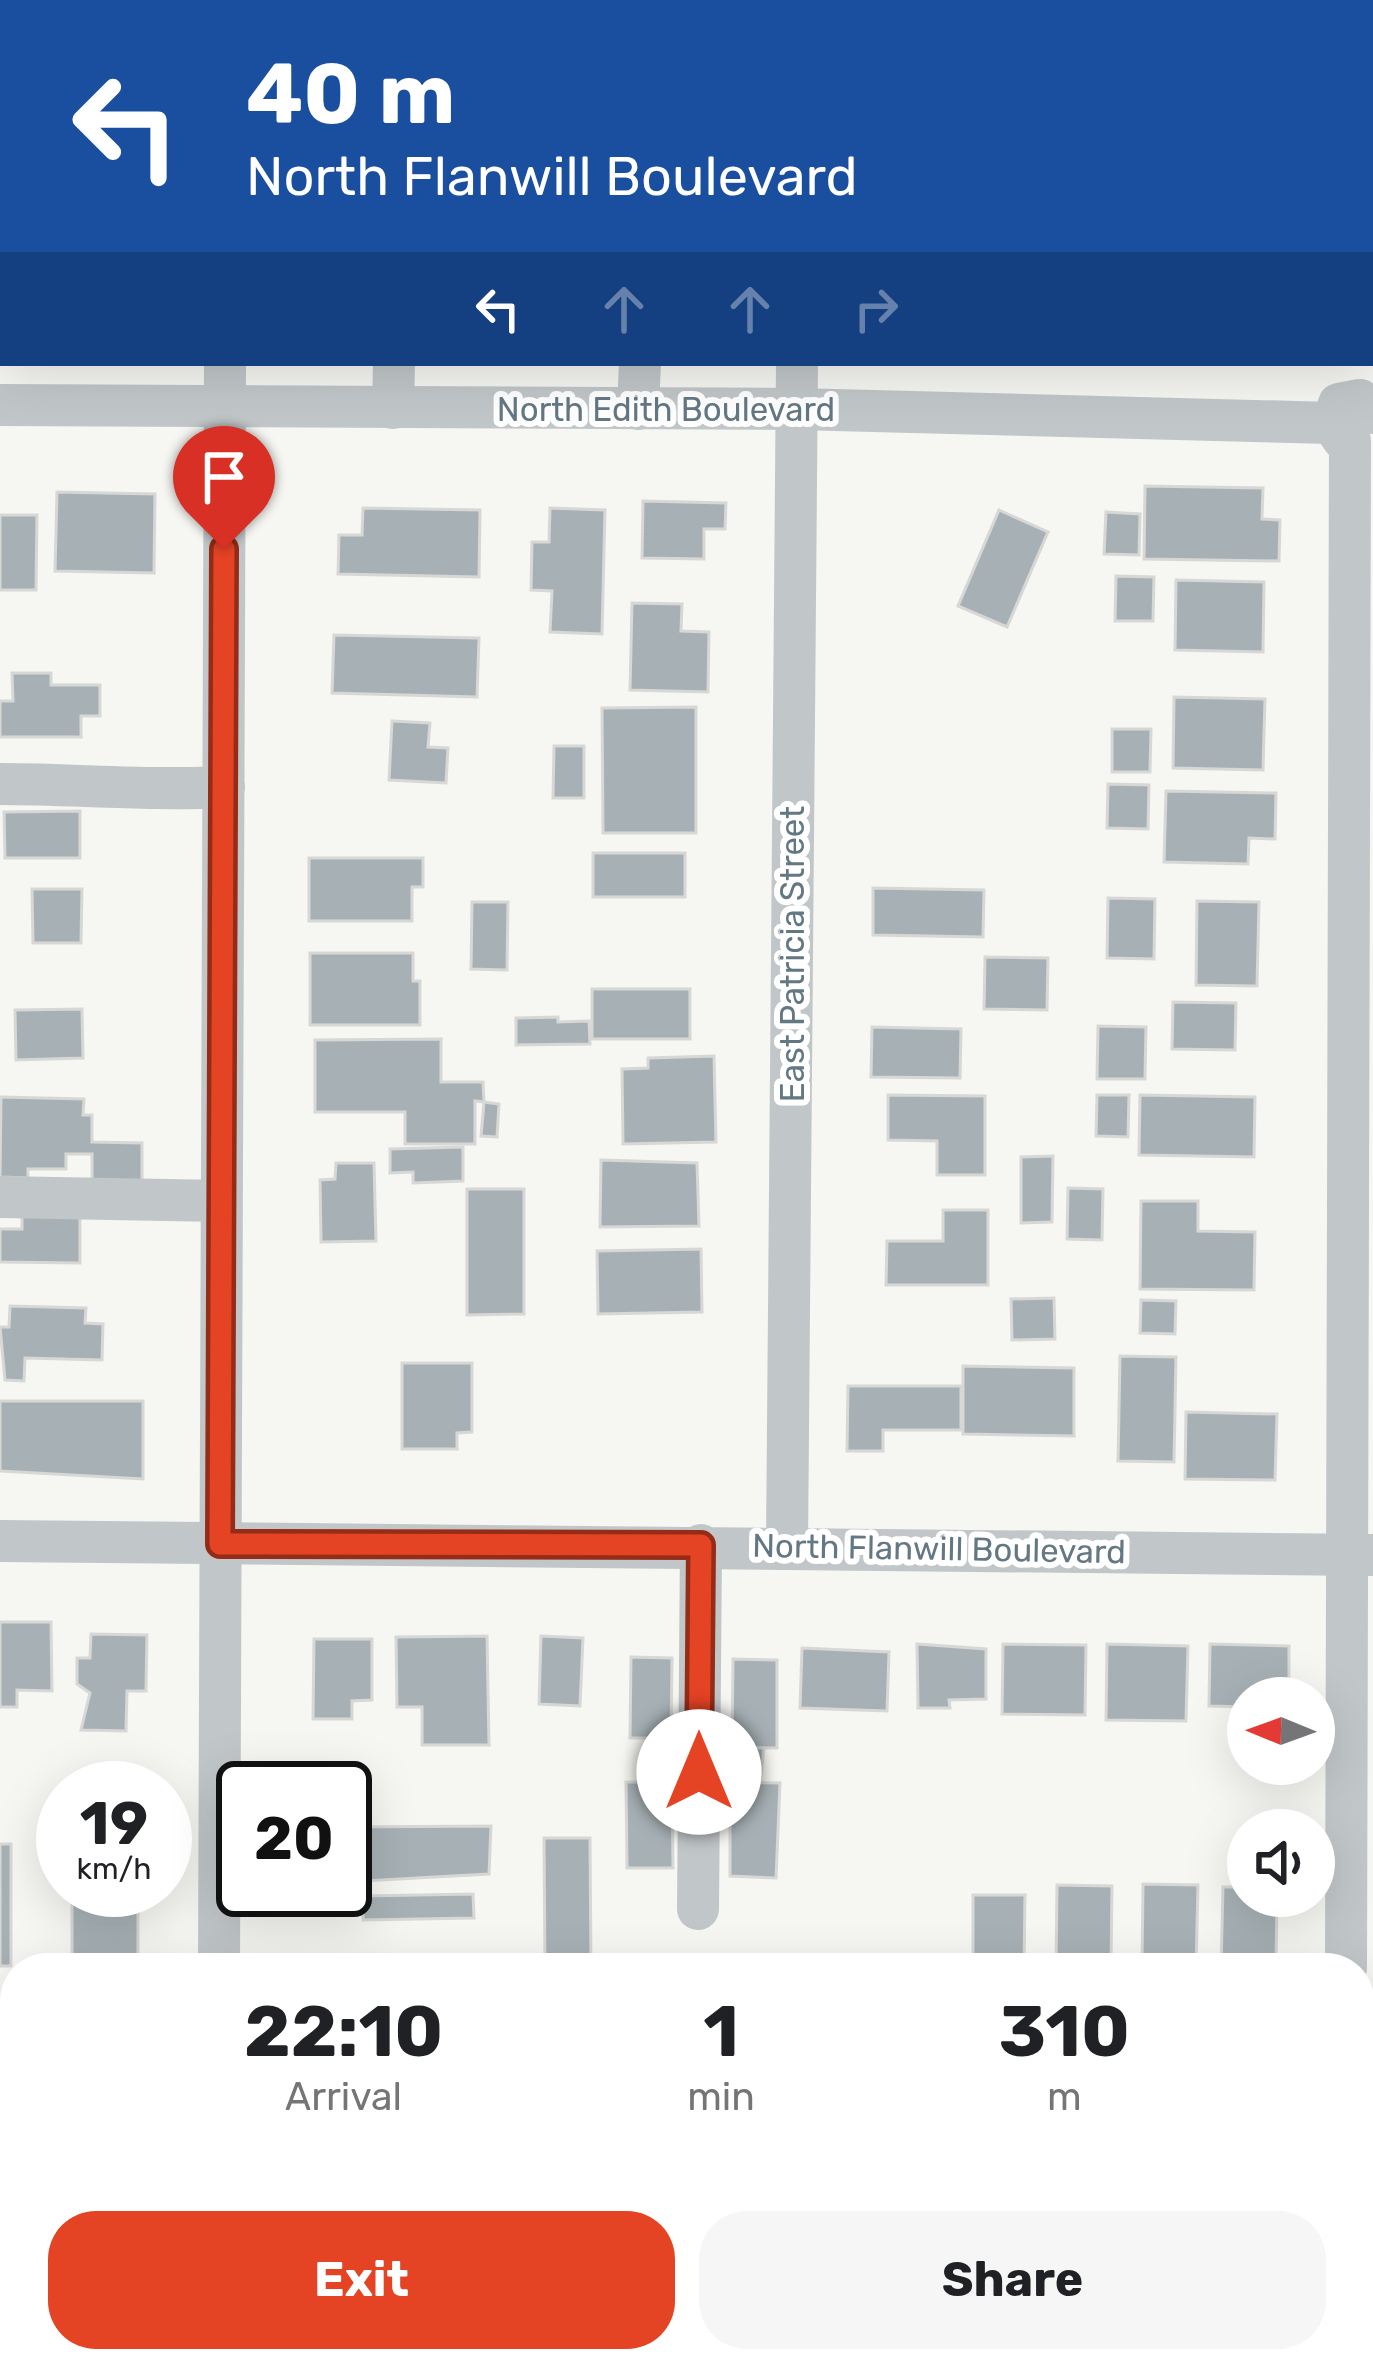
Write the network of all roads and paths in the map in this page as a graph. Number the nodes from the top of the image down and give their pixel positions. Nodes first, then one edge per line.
1 (226, 366) edge
2 (394, 366) edge
3 (640, 366) edge
4 (797, 366) edge
5 (0, 405) edge
6 (225, 407) junction
7 (393, 407) junction
8 (638, 409) junction
9 (796, 409) junction
10 (1355, 411) edge
11 (0, 784) edge
12 (224, 787) junction
13 (1363, 992) edge
14 (1362, 1124) edge
15 (0, 1197) edge
16 (221, 1202) junction
17 (1362, 1261) edge
18 (0, 1541) edge
19 (220, 1544) junction
20 (701, 1545) junction
21 (787, 1546) junction
22 (1361, 1555) edge
23 (698, 1909) dead end
24 (219, 1953) edge
25 (1347, 1953) edge

1 - 6 street
2 - 7 street
3 - 8 street
4 - 9 street, East Patricia Street
5 - 6 street, North Edith Boulevard
6 - 7 street, North Edith Boulevard
6 - 12 street
7 - 8 street, North Edith Boulevard
8 - 9 street, North Edith Boulevard
9 - 10 street, North Edith Boulevard
9 - 21 street, East Patricia Street
10 - 13 street
11 - 12 street
12 - 16 street
13 - 14 street
14 - 17 street
15 - 16 street
16 - 19 street
17 - 22 street
18 - 19 street, North Flanwill Boulevard
19 - 20 street, North Flanwill Boulevard
19 - 24 street
20 - 21 street, North Flanwill Boulevard
20 - 23 street
21 - 22 street, North Flanwill Boulevard
22 - 25 street

